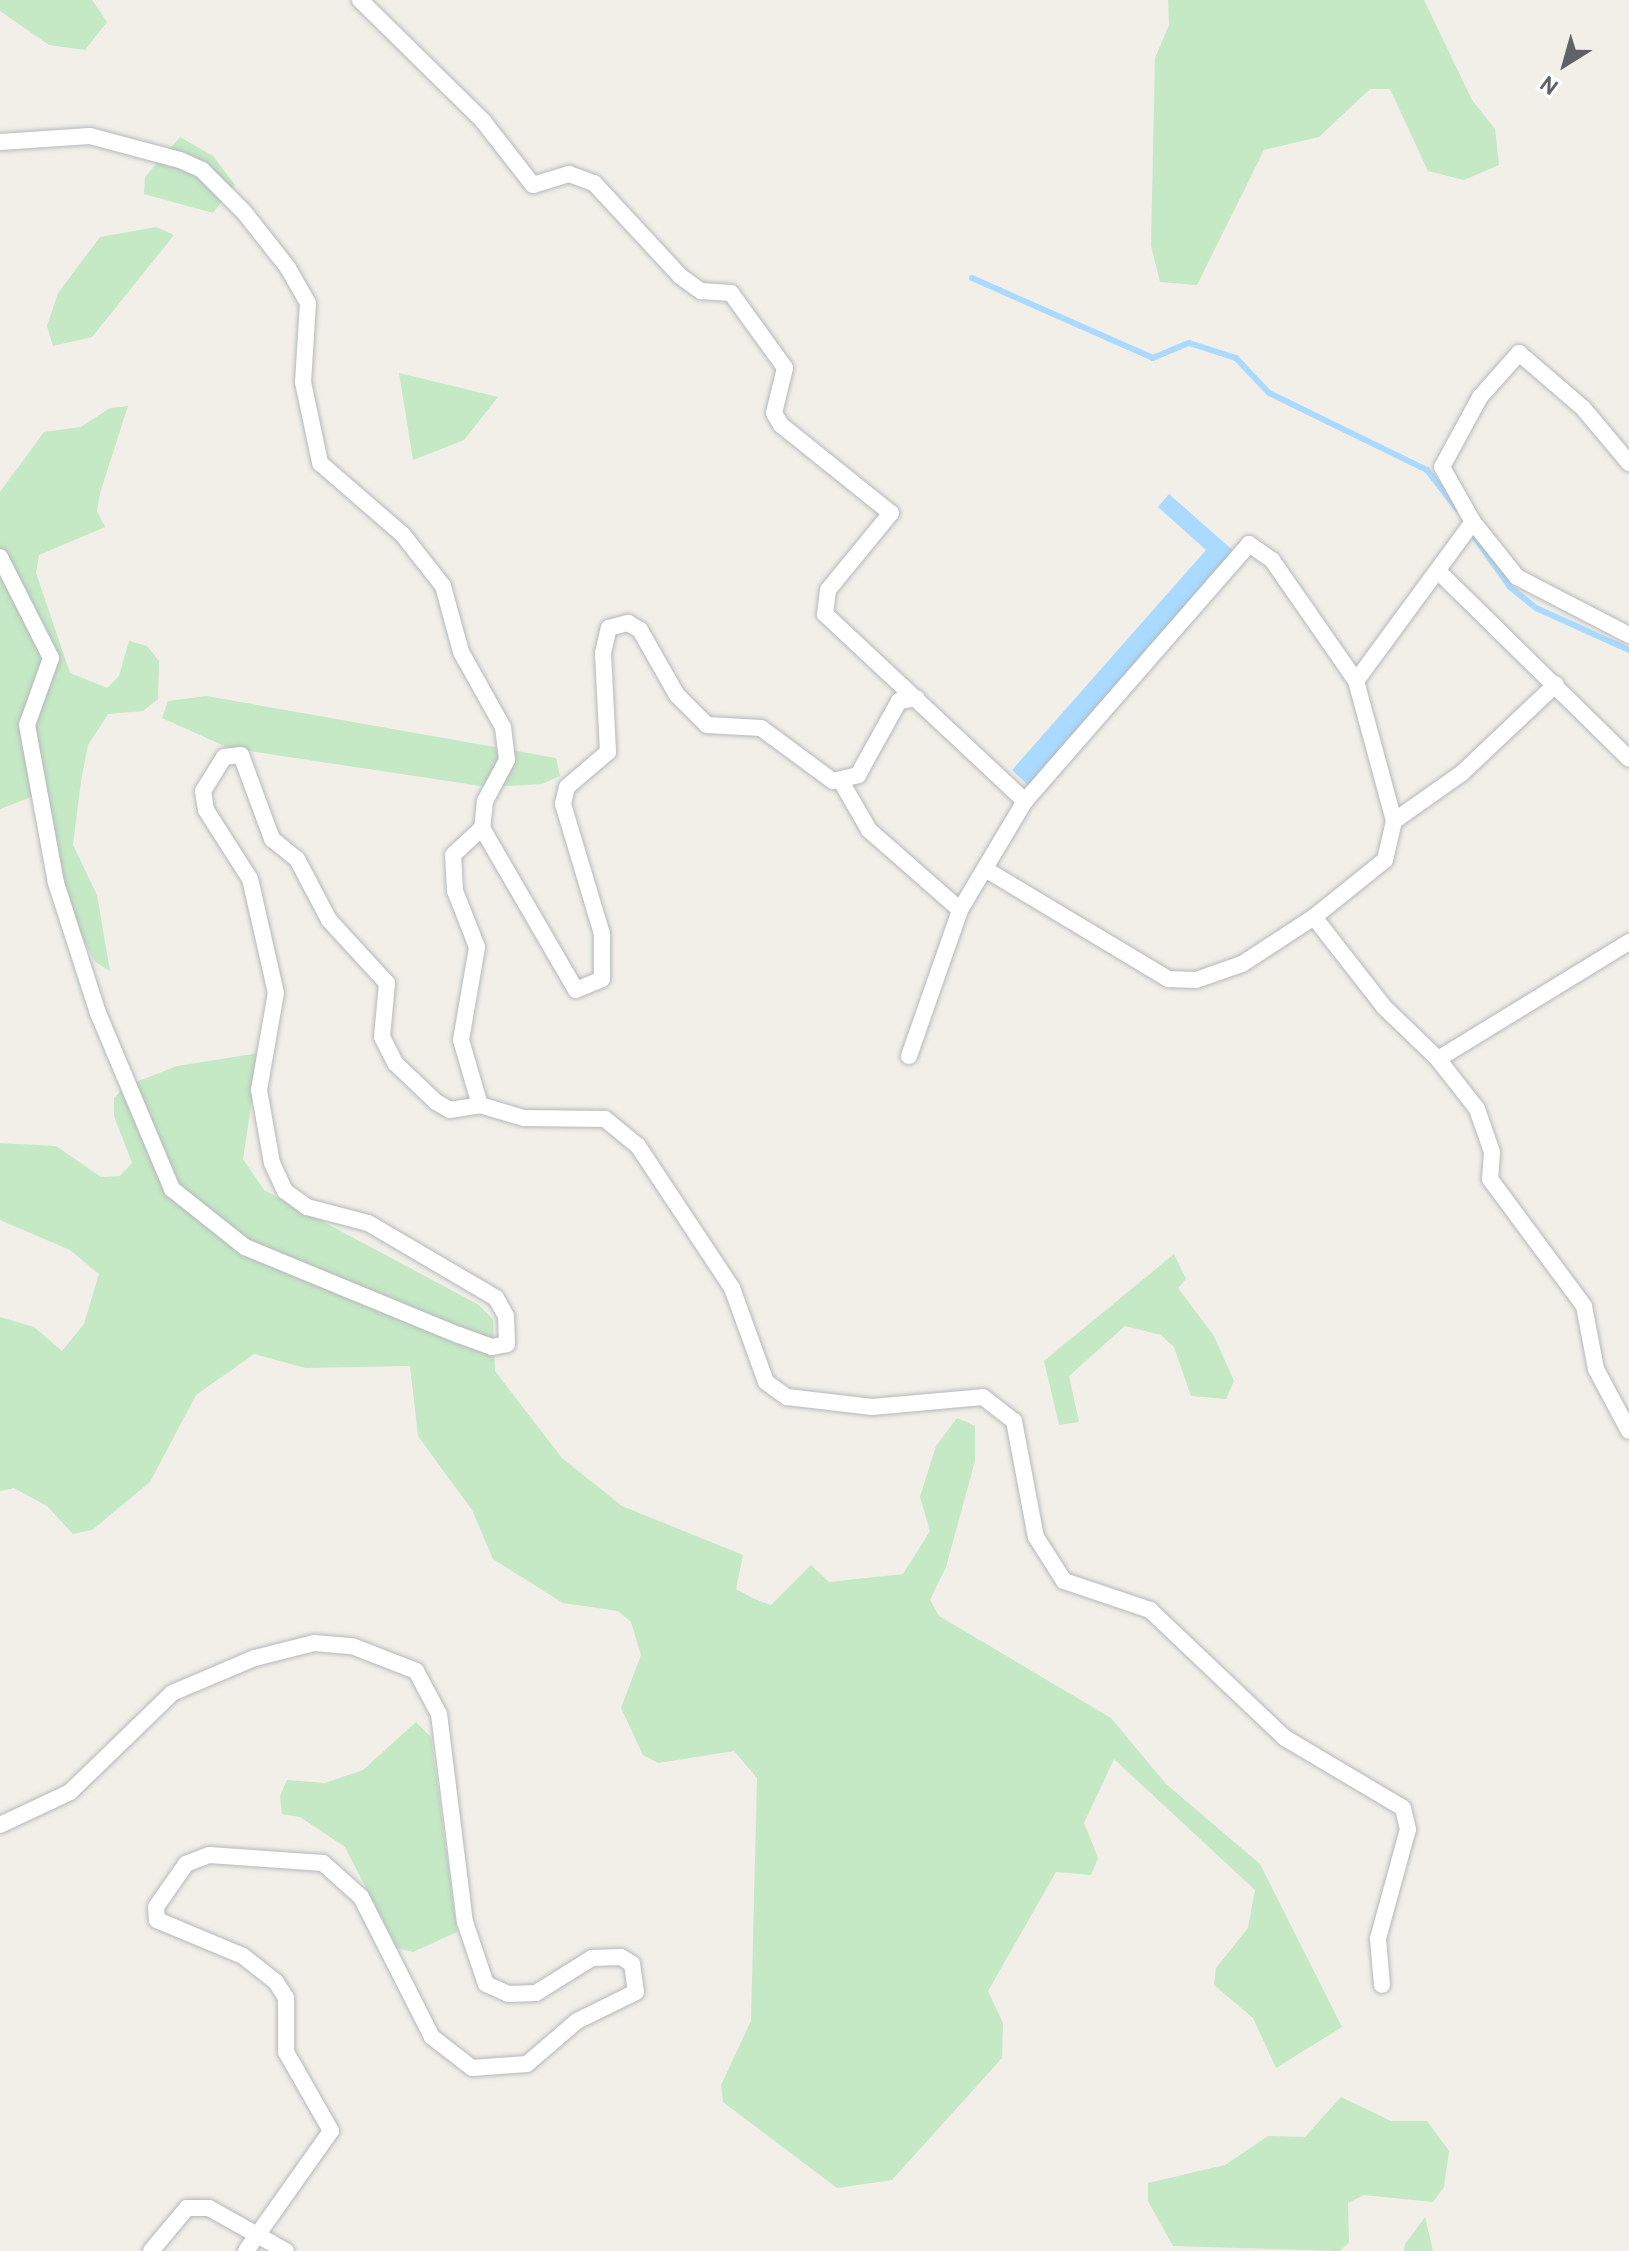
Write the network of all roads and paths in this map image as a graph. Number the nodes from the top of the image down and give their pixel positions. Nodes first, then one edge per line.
1 (360, 0) edge
2 (0, 142) edge
3 (1629, 463) edge
4 (1473, 522) junction
5 (0, 557) edge
6 (1438, 571) junction
7 (1629, 635) edge
8 (1356, 681) junction
9 (1556, 684) junction
10 (917, 698) junction
11 (1629, 759) edge
12 (842, 783) junction
13 (1025, 801) junction
14 (1394, 821) junction
15 (482, 828) junction
16 (985, 869) junction
17 (960, 910) junction
18 (1314, 917) junction
19 (1629, 942) edge
20 (909, 1056) dead end
21 (1438, 1059) junction
22 (480, 1105) junction
23 (1629, 1431) edge
24 (0, 1825) edge
25 (1382, 1985) dead end
26 (255, 2235) junction
27 (151, 2251) edge
28 (246, 2251) edge
29 (286, 2251) edge

1 - 10 street
2 - 15 street
3 - 4 street
4 - 6 street
4 - 7 street
5 - 22 street
6 - 8 street
6 - 9 street
8 - 13 street
8 - 14 street
9 - 11 street
9 - 14 street
10 - 12 street
10 - 13 street
12 - 15 street
12 - 17 street
13 - 16 street
14 - 18 street
15 - 22 street
16 - 17 street
16 - 18 street
17 - 20 street
18 - 21 street
19 - 21 street
21 - 23 street
22 - 25 street
24 - 26 street
26 - 27 street
26 - 28 street
26 - 29 street

